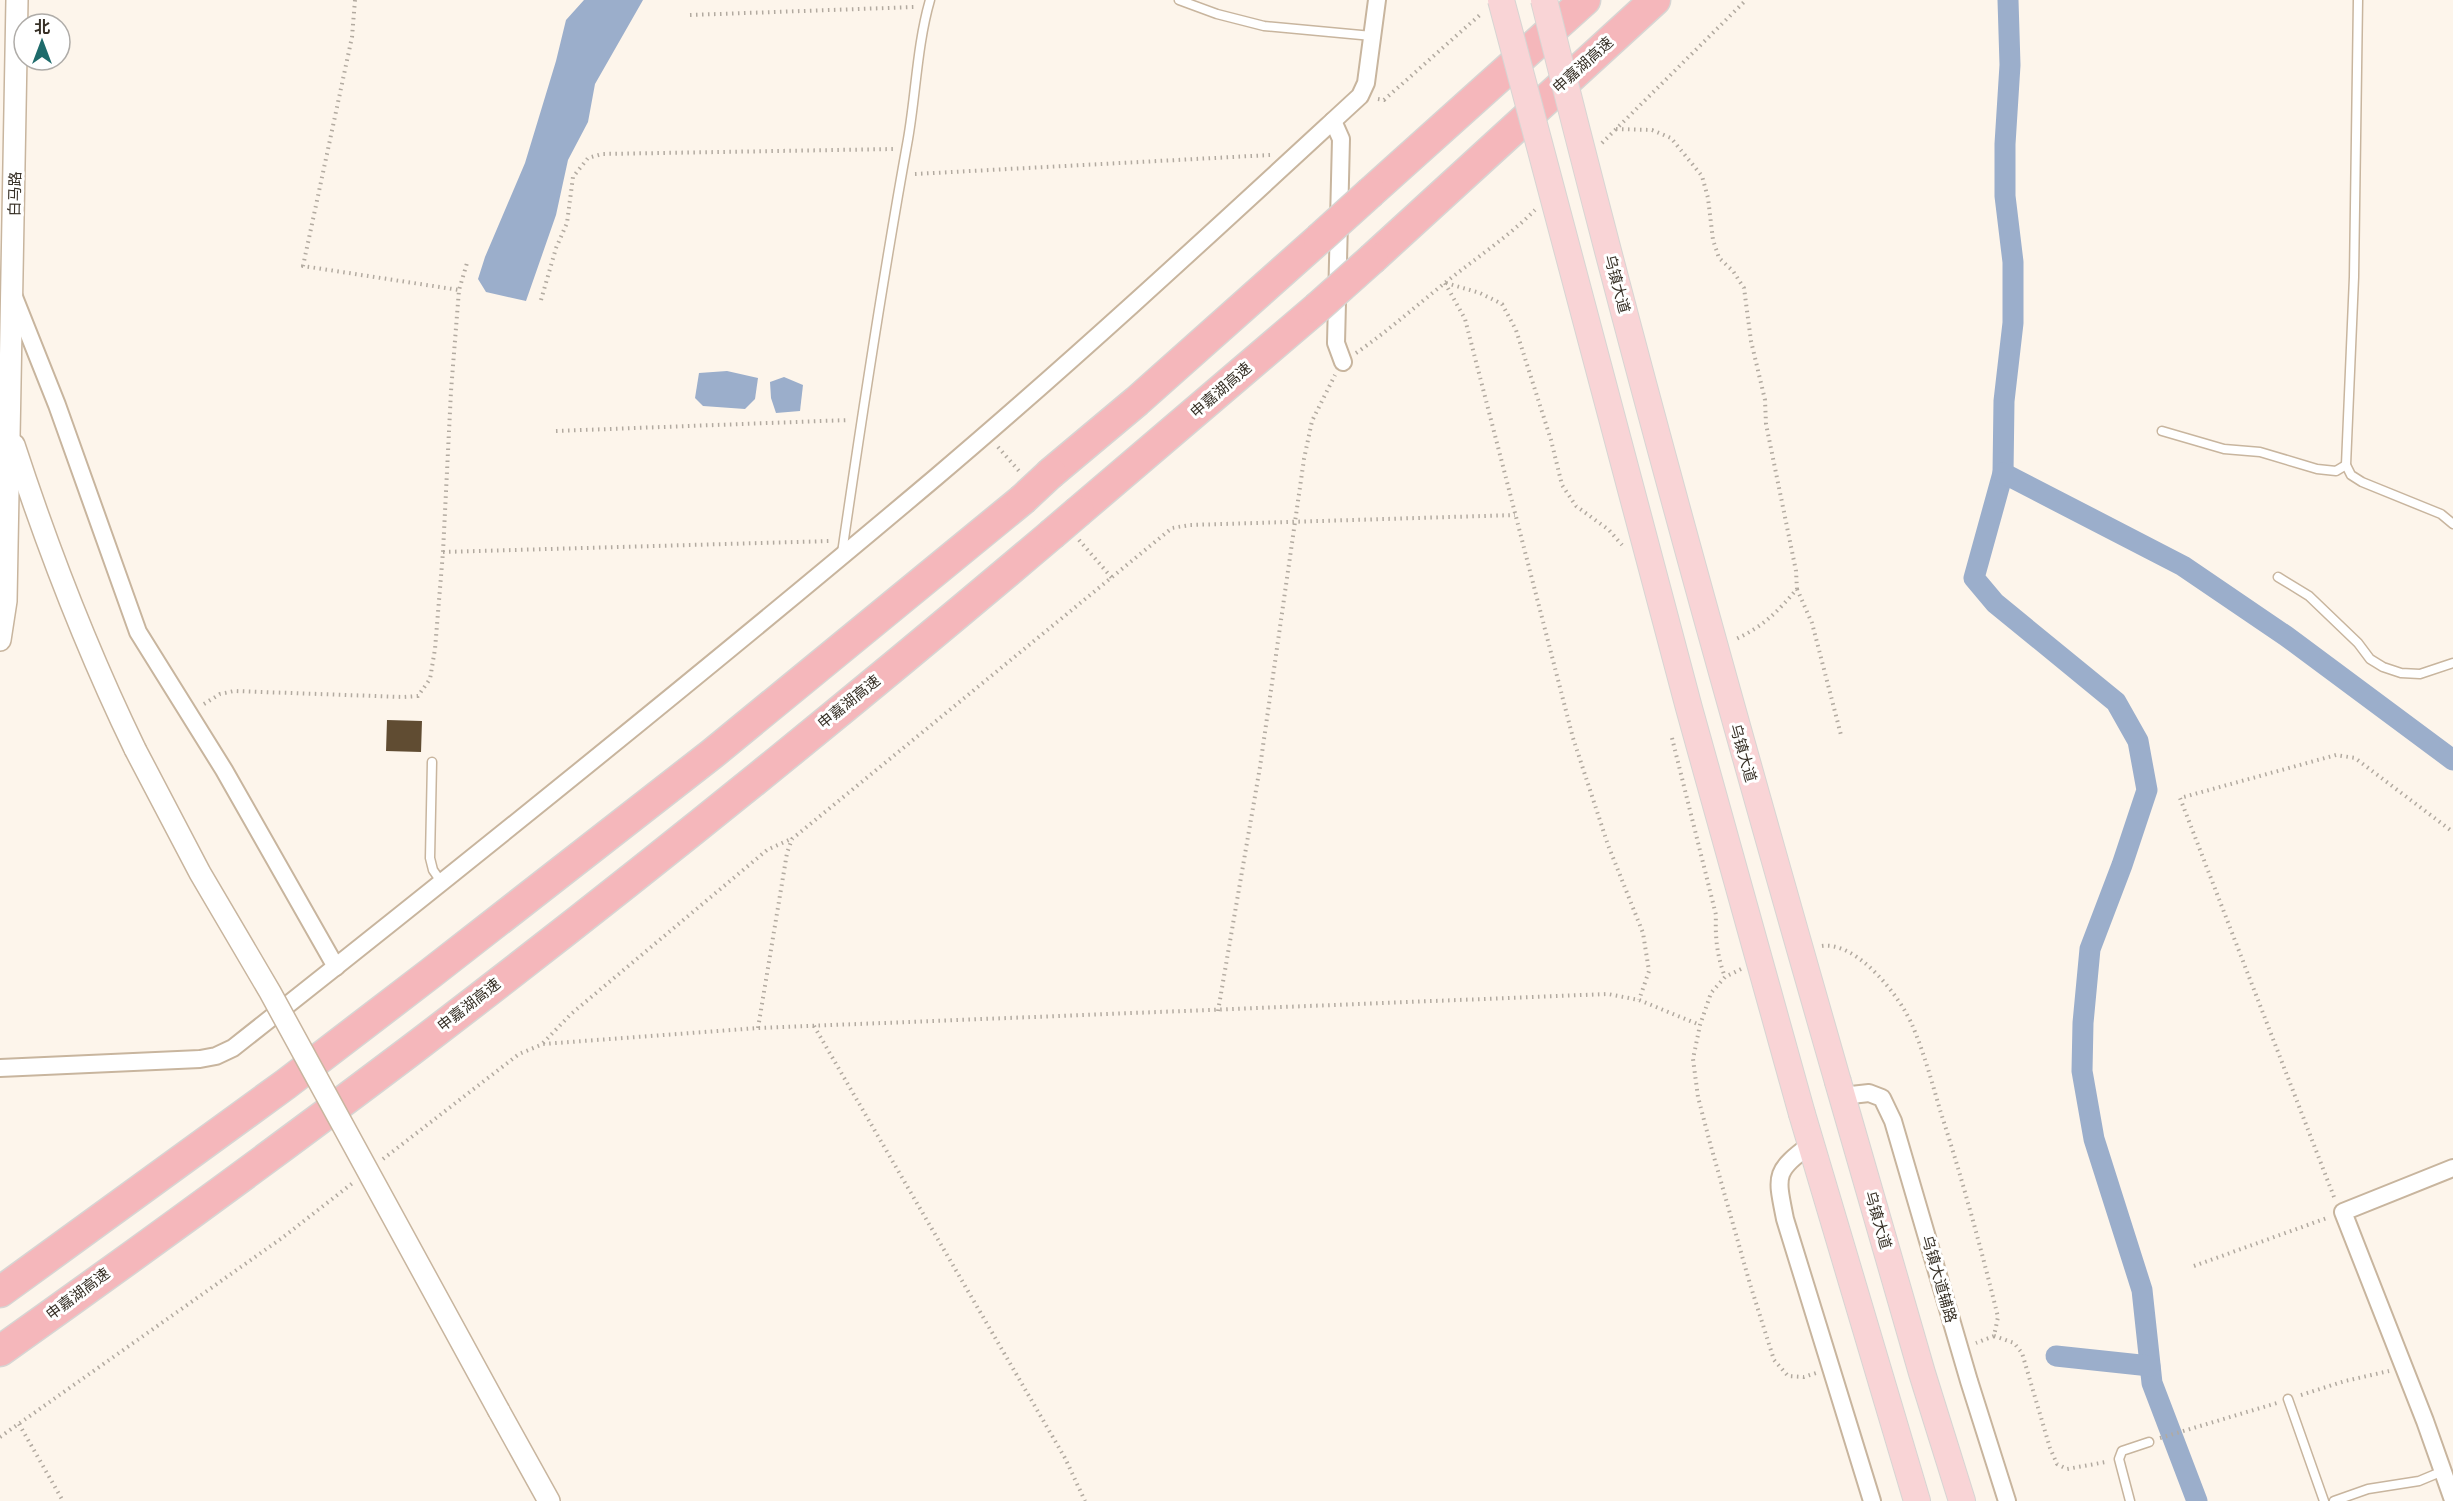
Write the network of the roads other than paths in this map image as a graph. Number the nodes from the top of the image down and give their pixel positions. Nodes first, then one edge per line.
1 (17, 0) edge
2 (1179, 0) edge
3 (1377, 0) edge
4 (1544, 0) edge
5 (1585, 0) edge
6 (1655, 0) edge
7 (2358, 0) edge
8 (929, 4) edge
9 (1495, 4) edge
10 (1372, 36) junction
11 (1333, 121) junction
12 (12, 294) junction
13 (1342, 362) road end
14 (10, 430) junction
15 (2162, 431) dead end
16 (2346, 465) junction
17 (2453, 524) edge
18 (842, 548) junction
19 (2278, 577) dead end
20 (0, 640) edge
21 (2453, 663) edge
22 (432, 762) dead end
23 (442, 883) junction
24 (336, 967) junction
25 (0, 1068) edge
26 (1840, 1089) junction
27 (1811, 1144) junction
28 (2453, 1168) edge
29 (0, 1292) edge
30 (0, 1352) edge
31 (2288, 1399) dead end
32 (2149, 1442) road end
33 (2443, 1471) junction
34 (2453, 1500) edge
35 (549, 1501) edge
36 (1872, 1501) edge
37 (1917, 1501) edge
38 (1962, 1501) edge
39 (2007, 1501) edge
40 (2130, 1501) edge
41 (2324, 1501) edge
42 (2334, 1501) edge

1 - 12 street, 白马路
2 - 10 lane
3 - 10 street
4 - 26 main road, 乌镇大道, bridge
5 - 29 highway, bridge
6 - 30 highway, 申嘉湖高速, bridge
7 - 16 lane
8 - 18 lane
9 - 27 main road, bridge
10 - 11 street
11 - 13 street
11 - 18 street
12 - 14 street, 白马路
12 - 24 street
14 - 20 street, 白马路
14 - 35 street, bridge
15 - 16 lane
16 - 17 lane
18 - 23 street
19 - 21 lane
22 - 23 lane
23 - 24 street
24 - 25 street
26 - 38 main road, 乌镇大道
26 - 39 street, 乌镇大道辅路
27 - 36 street
27 - 37 main road
28 - 33 street
31 - 41 lane
32 - 40 lane
33 - 34 street
33 - 42 lane

